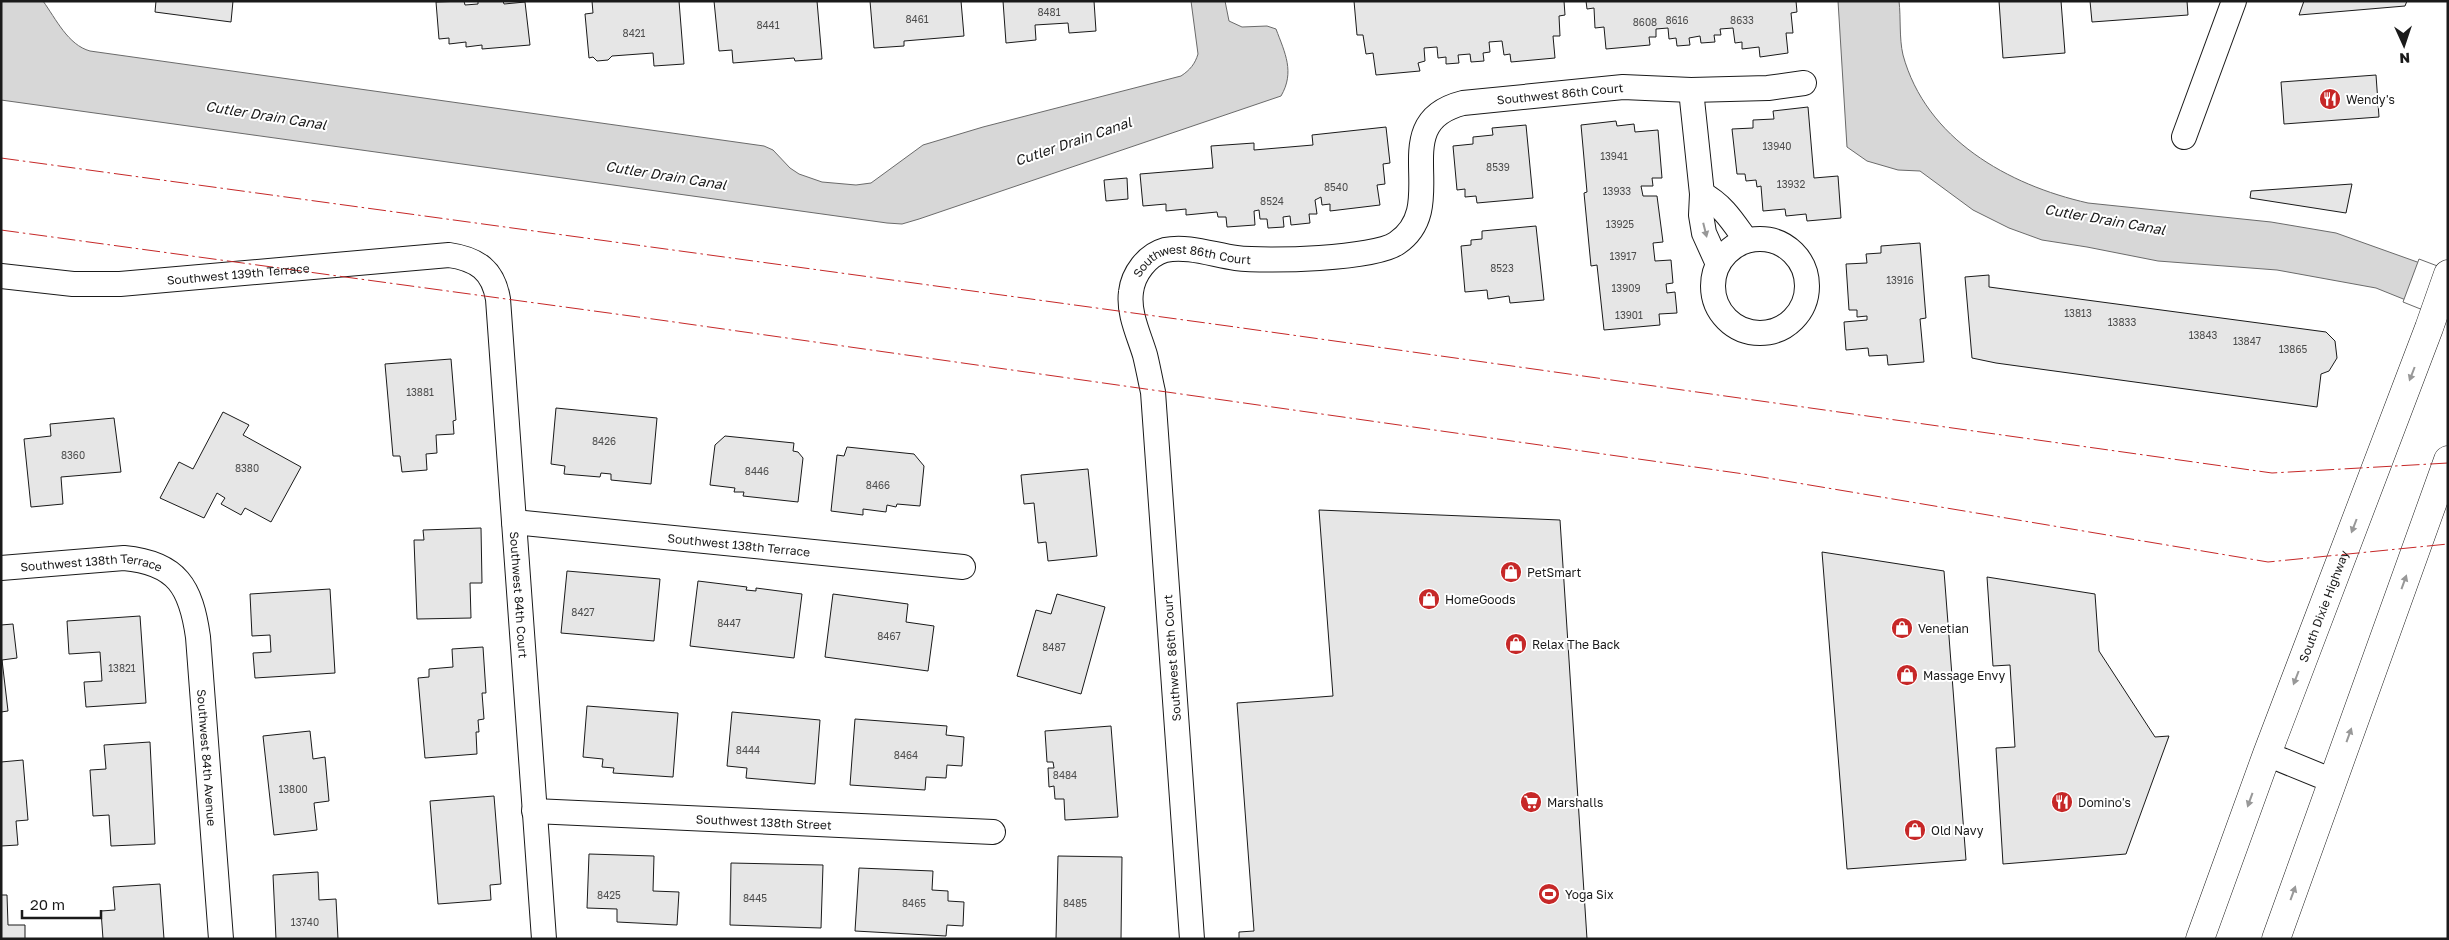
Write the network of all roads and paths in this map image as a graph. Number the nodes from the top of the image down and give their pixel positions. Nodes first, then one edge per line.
1 (2234, 1) edge
2 (1804, 83) dead end
3 (1691, 90) junction
4 (2184, 138) dead end
5 (1702, 194) junction
6 (1746, 240) junction
7 (473, 260) joint
8 (1718, 264) junction
9 (2448, 274) edge
10 (1, 276) edge
11 (2448, 460) edge
12 (514, 522) junction
13 (963, 567) dead end
14 (1, 568) edge
15 (179, 579) joint
16 (2267, 754) junction
17 (2333, 781) junction
18 (534, 811) junction
19 (993, 832) dead end
20 (221, 939) edge
21 (544, 939) edge
22 (1192, 939) edge
23 (2200, 939) edge
24 (2276, 939) edge

1 - 4 street
2 - 3 street, Southwest 86th Court
3 - 5 street
3 - 22 street, Southwest 86th Court
5 - 6 street
5 -> 8 street
6 - 8 street
6 - 8 street
7 - 10 street, Southwest 139th Terrace
7 - 12 street, Southwest 84th Court
9 -> 16 highway, South Dixie Highway
17 -> 11 highway
12 - 13 street, Southwest 138th Terrace
12 - 18 street, Southwest 84th Court
14 - 15 street, Southwest 138th Terrace
15 - 20 street, Southwest 84th Avenue
16 - 17 street
16 -> 23 highway, South Dixie Highway
24 -> 17 highway
18 - 19 street, Southwest 138th Street
18 - 21 street, Southwest 84th Court

